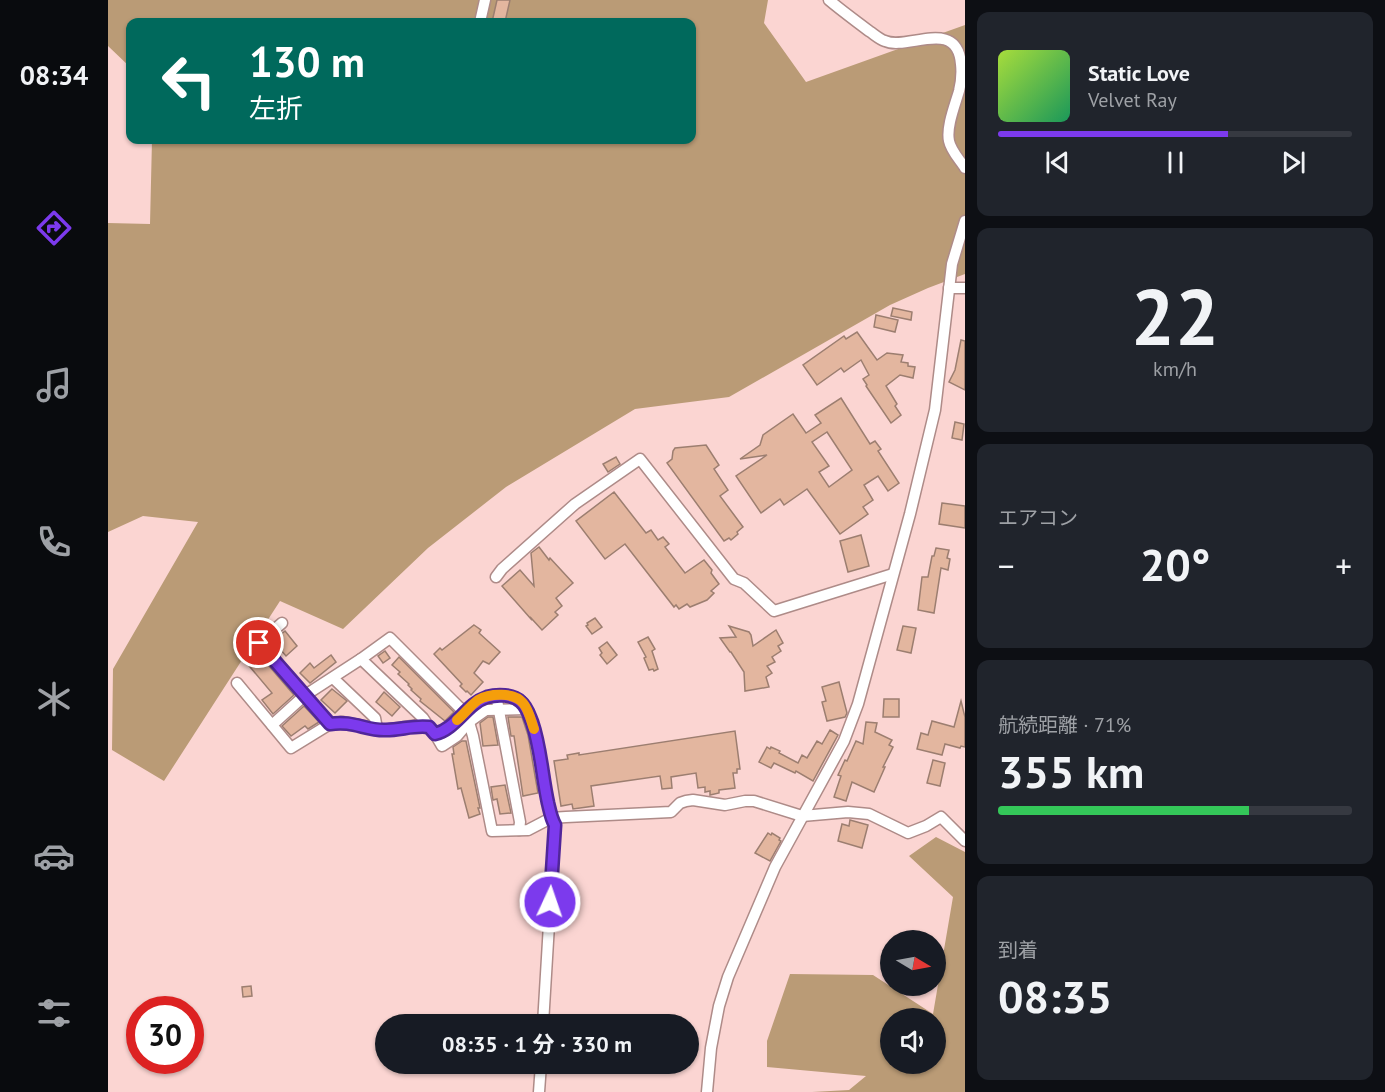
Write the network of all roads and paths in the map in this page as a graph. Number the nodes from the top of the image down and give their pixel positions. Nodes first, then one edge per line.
1 (485, 0) edge
2 (829, 0) edge
3 (481, 18) edge
4 (965, 168) edge
5 (965, 221) edge
6 (949, 288) junction
7 (965, 288) edge
8 (893, 574) junction
9 (496, 577) dead end
10 (282, 623) dead end
11 (361, 659) junction
12 (333, 678) junction
13 (237, 683) dead end
14 (496, 695) junction
15 (304, 696) junction
16 (498, 709) junction
17 (526, 709) junction
18 (468, 717) junction
19 (330, 724) junction
20 (272, 725) junction
21 (377, 729) junction
22 (432, 730) junction
23 (802, 816) junction
24 (551, 818) junction
25 (519, 830) junction
26 (965, 841) edge
27 (544, 1014) edge
28 (540, 1074) edge
29 (539, 1092) edge
30 (707, 1092) edge

1 - 3 street
2 - 4 street
5 - 6 street
6 - 7 street
6 - 8 street
8 - 9 street
8 - 23 street
10 - 15 street
11 - 12 street
11 - 18 street
11 - 22 street
12 - 15 street
12 - 21 street
13 - 20 street
14 - 16 street
14 - 17 street
14 - 18 street
15 - 19 street
15 - 20 street
16 - 17 street
16 - 18 street
16 - 25 street
17 - 24 street
18 - 22 street
18 - 25 street
19 - 20 street
19 - 21 street
21 - 22 street
23 - 24 street
23 - 26 street
23 - 30 street
24 - 25 street
24 - 27 street
28 - 29 street

